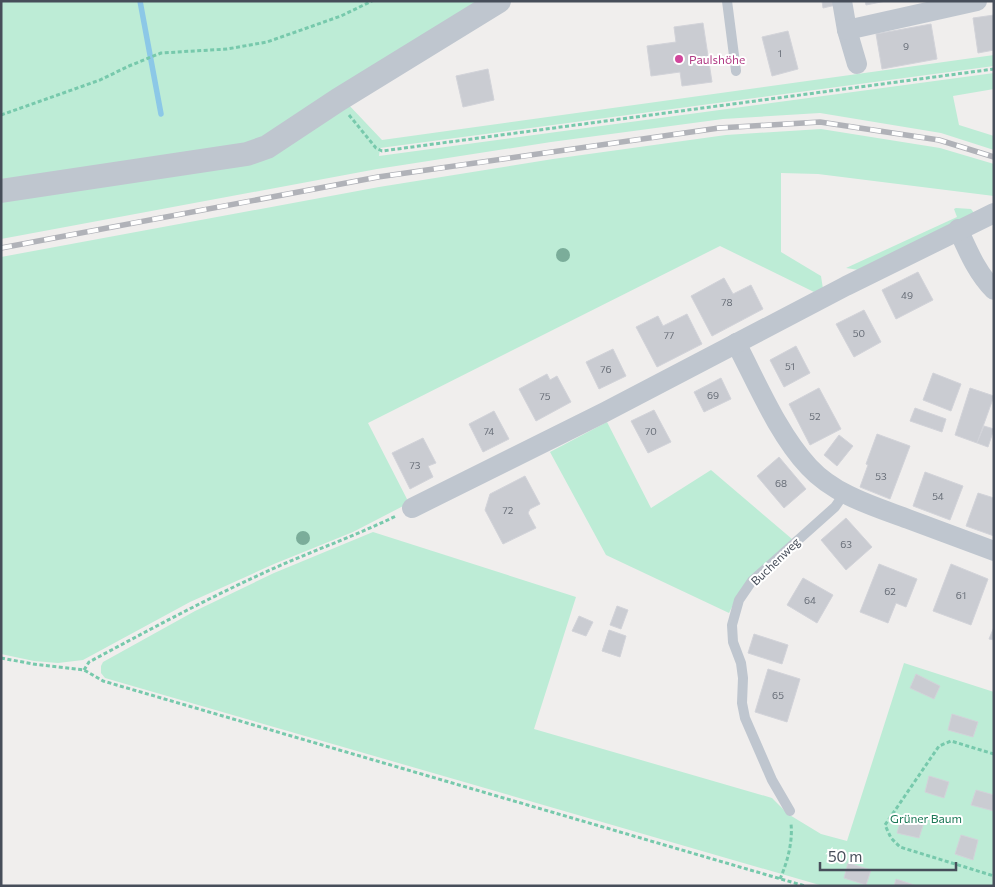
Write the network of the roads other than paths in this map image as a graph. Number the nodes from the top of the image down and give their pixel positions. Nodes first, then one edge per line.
1 (499, 1) edge
2 (727, 1) edge
3 (842, 1) edge
4 (977, 1) edge
5 (848, 30) junction
6 (857, 64) dead end
7 (736, 71) dead end
8 (1, 191) edge
9 (994, 213) edge
10 (958, 229) junction
11 (994, 290) edge
12 (736, 343) junction
13 (844, 494) junction
14 (412, 508) road end
15 (994, 551) edge
16 (790, 811) road end

1 - 8 street
2 - 7 lane
3 - 5 street
4 - 5 street
5 - 6 street
9 - 10 street
10 - 11 street
10 - 12 street
12 - 13 street
12 - 14 street
13 - 15 street
13 - 16 lane, Buchenweg

